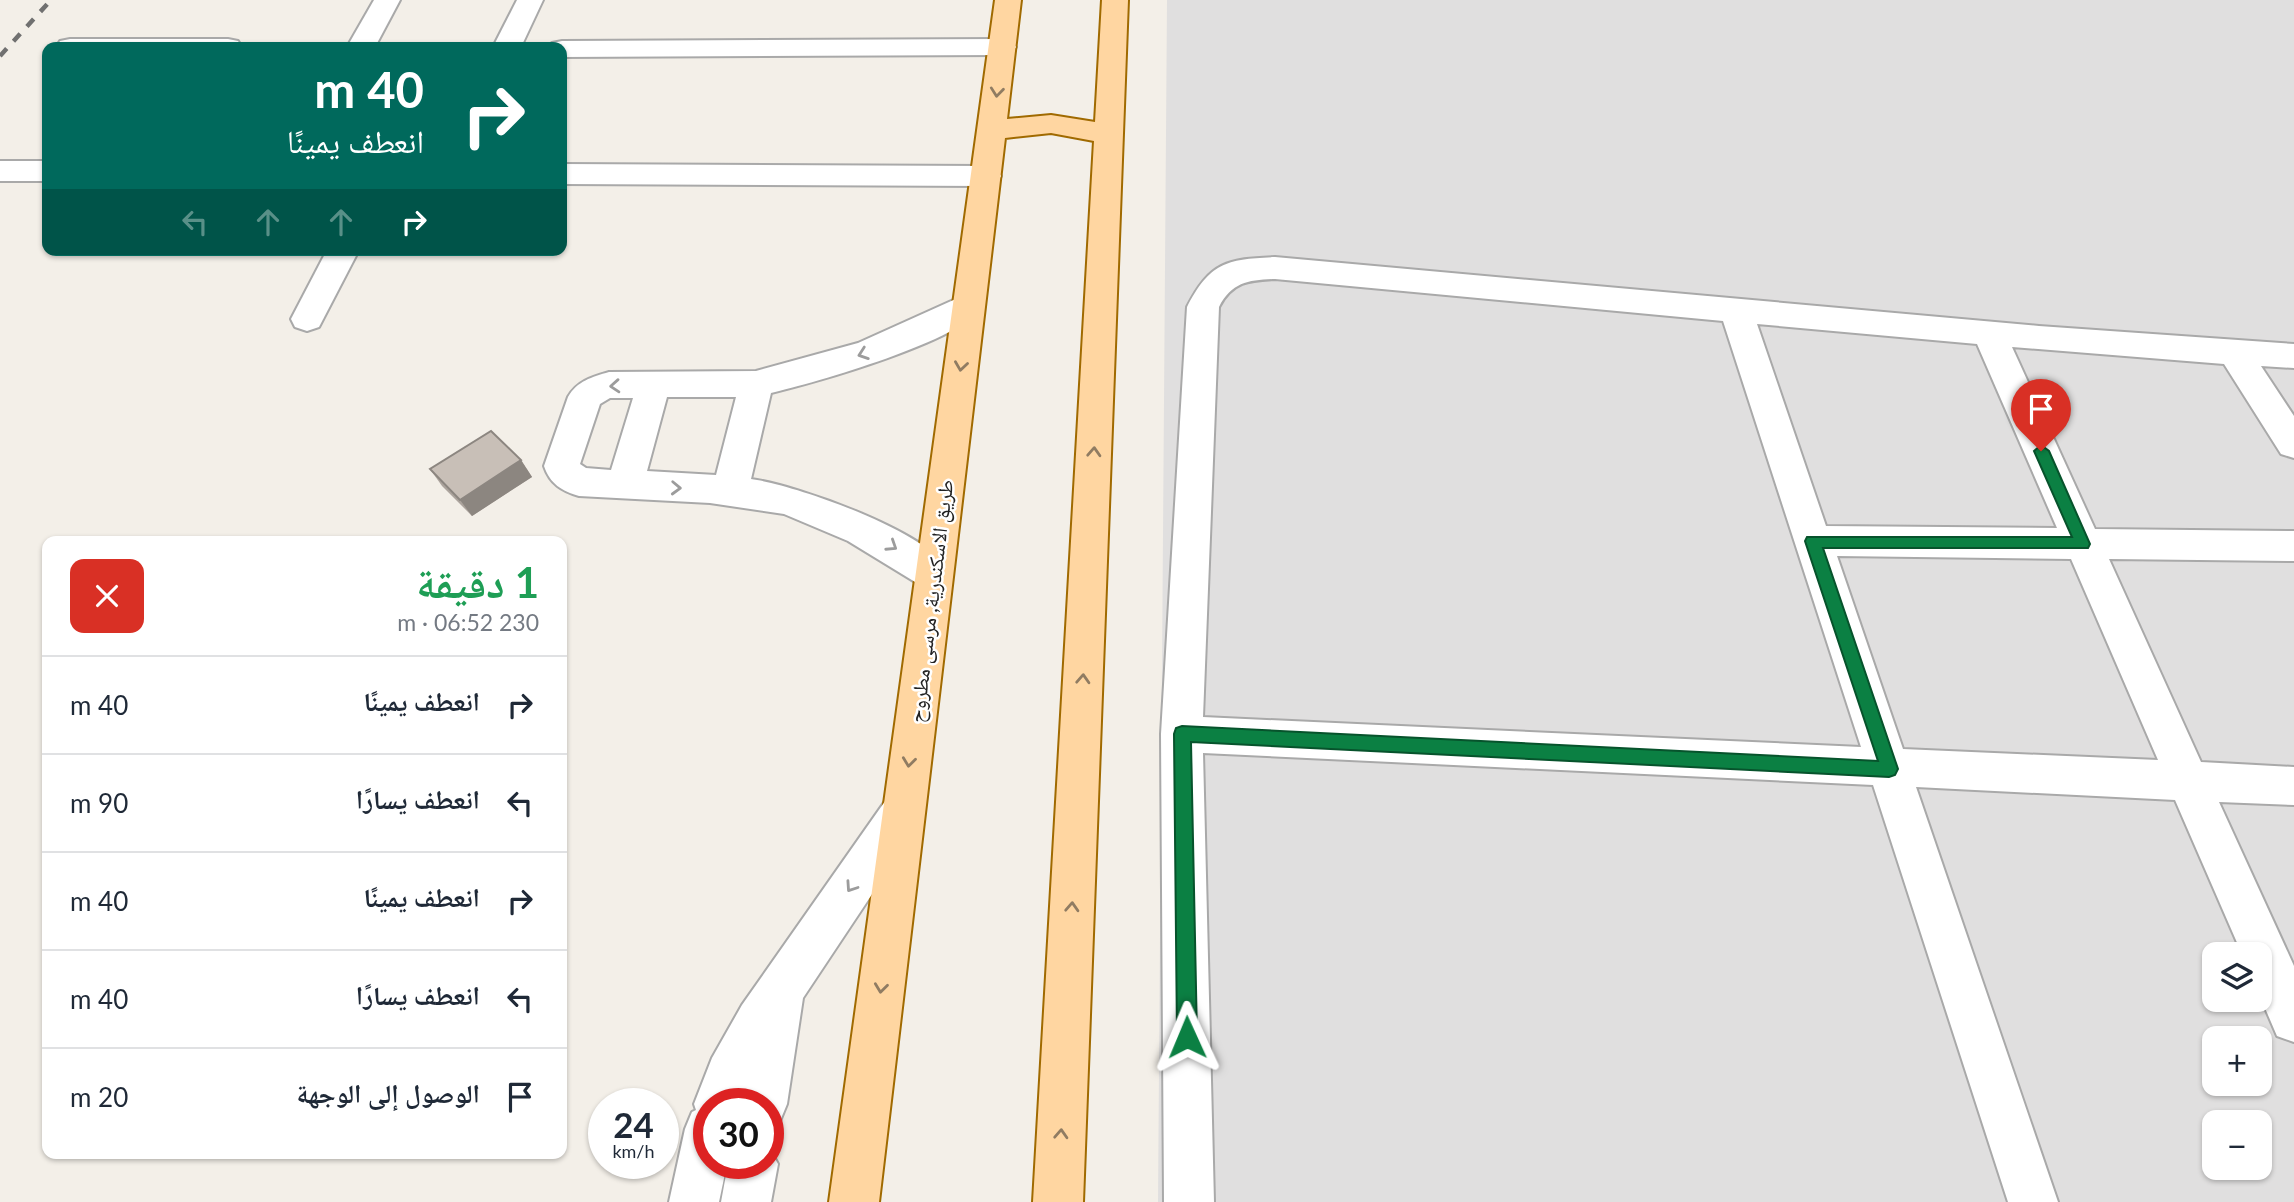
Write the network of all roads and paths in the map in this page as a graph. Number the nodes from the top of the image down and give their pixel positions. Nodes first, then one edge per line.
1 (387, 0) edge
2 (530, 0) edge
3 (1008, 0) edge
4 (1115, 0) edge
5 (363, 42) edge
6 (510, 42) edge
7 (1002, 47) junction
8 (567, 48) edge
9 (993, 131) junction
10 (1109, 136) junction
11 (0, 171) edge
12 (42, 171) edge
13 (567, 174) edge
14 (986, 176) junction
15 (340, 256) edge
16 (969, 305) junction
17 (1735, 308) junction
18 (307, 319) dead end
19 (1990, 335) junction
20 (2234, 352) junction
21 (2294, 356) edge
22 (654, 384) junction
23 (756, 384) junction
24 (2294, 444) edge
25 (625, 485) junction
26 (730, 490) junction
27 (1813, 541) junction
28 (2082, 544) junction
29 (2294, 546) edge
30 (933, 574) junction
31 (1182, 734) junction
32 (1889, 769) junction
33 (2189, 782) junction
34 (2294, 786) edge
35 (903, 811) junction
36 (784, 985) junction
37 (2294, 1019) edge
38 (724, 1088) edge
39 (766, 1088) edge
40 (699, 1179) edge
41 (750, 1179) edge
42 (694, 1202) edge
43 (746, 1202) edge
44 (854, 1202) edge
45 (1058, 1202) edge
46 (1189, 1202) edge
47 (2033, 1202) edge

1 - 5 street
2 - 6 street
3 - 7 main road, طريق الاسكندرية, مرسى مطروح
4 - 10 main road
7 - 8 street
7 -> 9 main road, طريق الاسكندرية, مرسى مطروح
9 - 10 main road
9 - 14 main road, طريق الاسكندرية, مرسى مطروح
45 -> 10 main road
11 - 12 street
13 - 14 street
14 - 16 main road, طريق الاسكندرية, مرسى مطروح
15 - 18 street
16 -> 23 street
16 -> 30 main road, طريق الاسكندرية, مرسى مطروح
17 - 19 street
17 - 27 street
17 - 31 street
19 - 20 street
19 - 28 street
20 - 21 street
20 - 24 street
22 - 23 street
22 - 25 street
22 -> 25 street
23 - 26 street
25 -> 26 street
26 -> 30 street
27 - 28 street
27 - 32 street
28 - 29 street
28 - 33 street
30 -> 35 main road, طريق الاسكندرية, مرسى مطروح
31 - 32 street
31 - 46 street
32 - 33 street
32 - 47 street
33 - 34 street
33 - 37 street
35 -> 36 street
35 -> 44 main road, طريق الاسكندرية, مرسى مطروح
36 - 38 street
36 - 39 street
40 - 42 street
41 - 43 street

